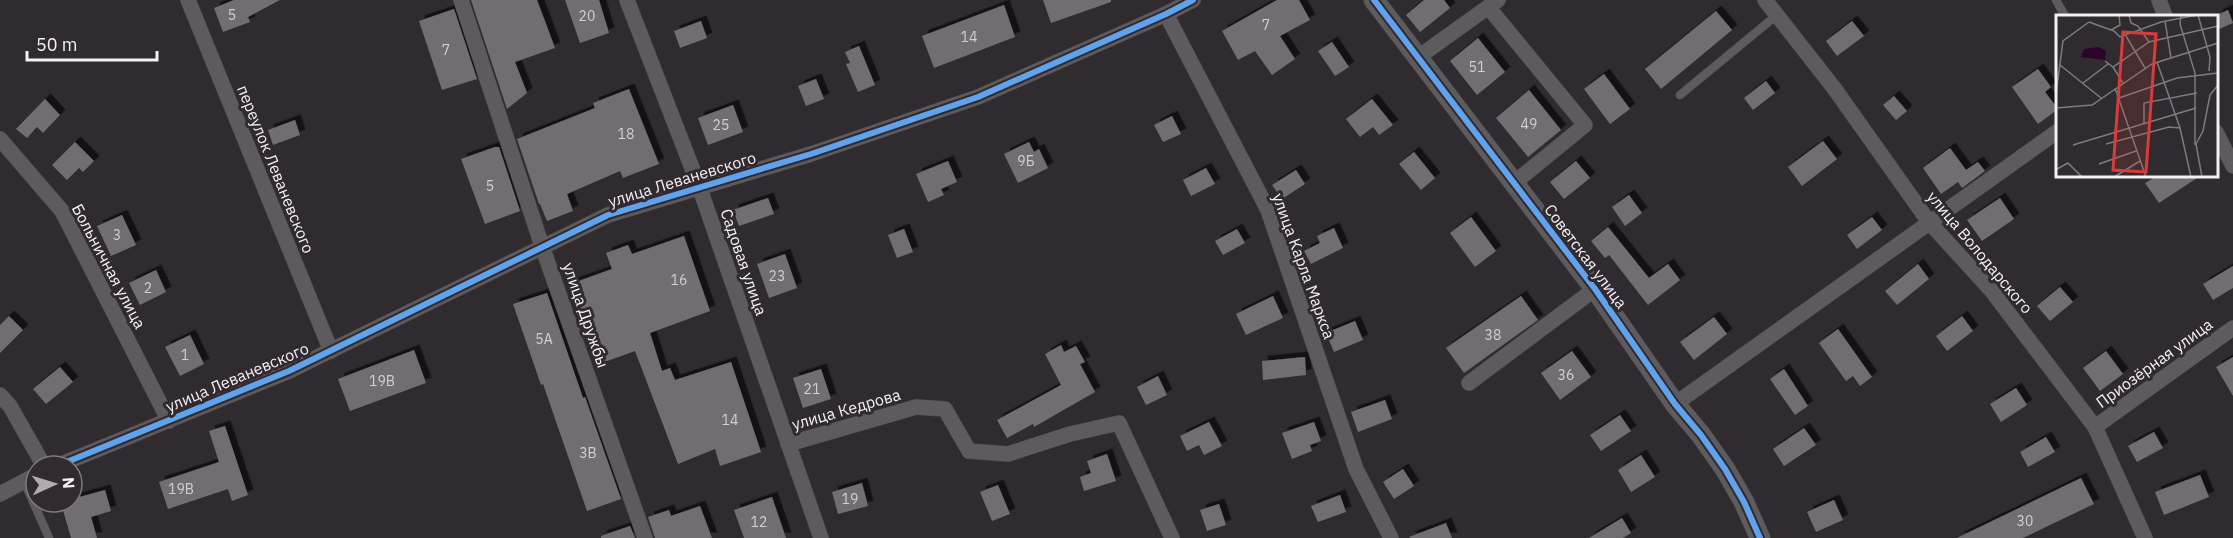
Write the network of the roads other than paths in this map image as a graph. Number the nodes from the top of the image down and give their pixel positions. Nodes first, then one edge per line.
1 (188, 0) edge
2 (460, 0) edge
3 (627, 0) edge
4 (1193, 0) edge
5 (1374, 0) edge
6 (1765, 0) edge
7 (2056, 0) edge
8 (2159, 0) edge
9 (1493, 4) edge
10 (1166, 14) junction
11 (1777, 15) junction
12 (2065, 15) edge
13 (2165, 15) edge
14 (1417, 58) junction
15 (1680, 95) dead end
16 (2056, 132) edge
17 (2218, 134) edge
18 (0, 139) edge
19 (2233, 166) edge
20 (1514, 183) junction
21 (699, 186) junction
22 (1929, 222) junction
23 (542, 246) junction
24 (1595, 289) junction
25 (2233, 328) edge
26 (332, 351) junction
27 (1469, 383) dead end
28 (0, 395) edge
29 (1675, 404) junction
30 (169, 420) junction
31 (2095, 427) junction
32 (788, 444) junction
33 (37, 454) edge
34 (84, 455) edge
35 (24, 481) edge
36 (0, 494) edge
37 (41, 514) edge
38 (49, 538) edge
39 (645, 538) edge
40 (821, 538) edge
41 (1172, 538) edge
42 (1391, 538) edge
43 (1761, 538) edge
44 (2145, 538) edge

1 - 26 street, переулок Леваневского
2 - 23 street, улица Дружбы
3 - 21 street, Садовая улица
4 - 10 street, улица Леваневского
5 - 14 street, Советская улица
6 - 11 street, улица Володарского
7 - 12 lane
8 - 13 street
9 - 14 street
9 - 20 street
10 - 21 street, улица Леваневского
10 - 42 street, улица Карла Маркса
11 - 15 lane
11 - 22 street, улица Володарского
14 - 20 street, Советская улица
16 - 22 street
17 - 19 street
18 - 30 street, Больничная улица
20 - 24 street, Советская улица
21 - 23 street, улица Леваневского
21 - 32 street, Садовая улица
22 - 29 street
22 - 31 street, улица Володарского
23 - 26 street, улица Леваневского
23 - 39 street, улица Дружбы
24 - 27 street
24 - 29 street, Советская улица
25 - 31 street, Приозёрная улица
26 - 30 street, улица Леваневского
28 - 33 street
29 - 43 street, Советская улица
30 - 34 street, улица Леваневского
31 - 44 street, улица Володарского
32 - 40 street, Садовая улица
32 - 41 street, улица Кедрова
35 - 36 street
37 - 38 lane

